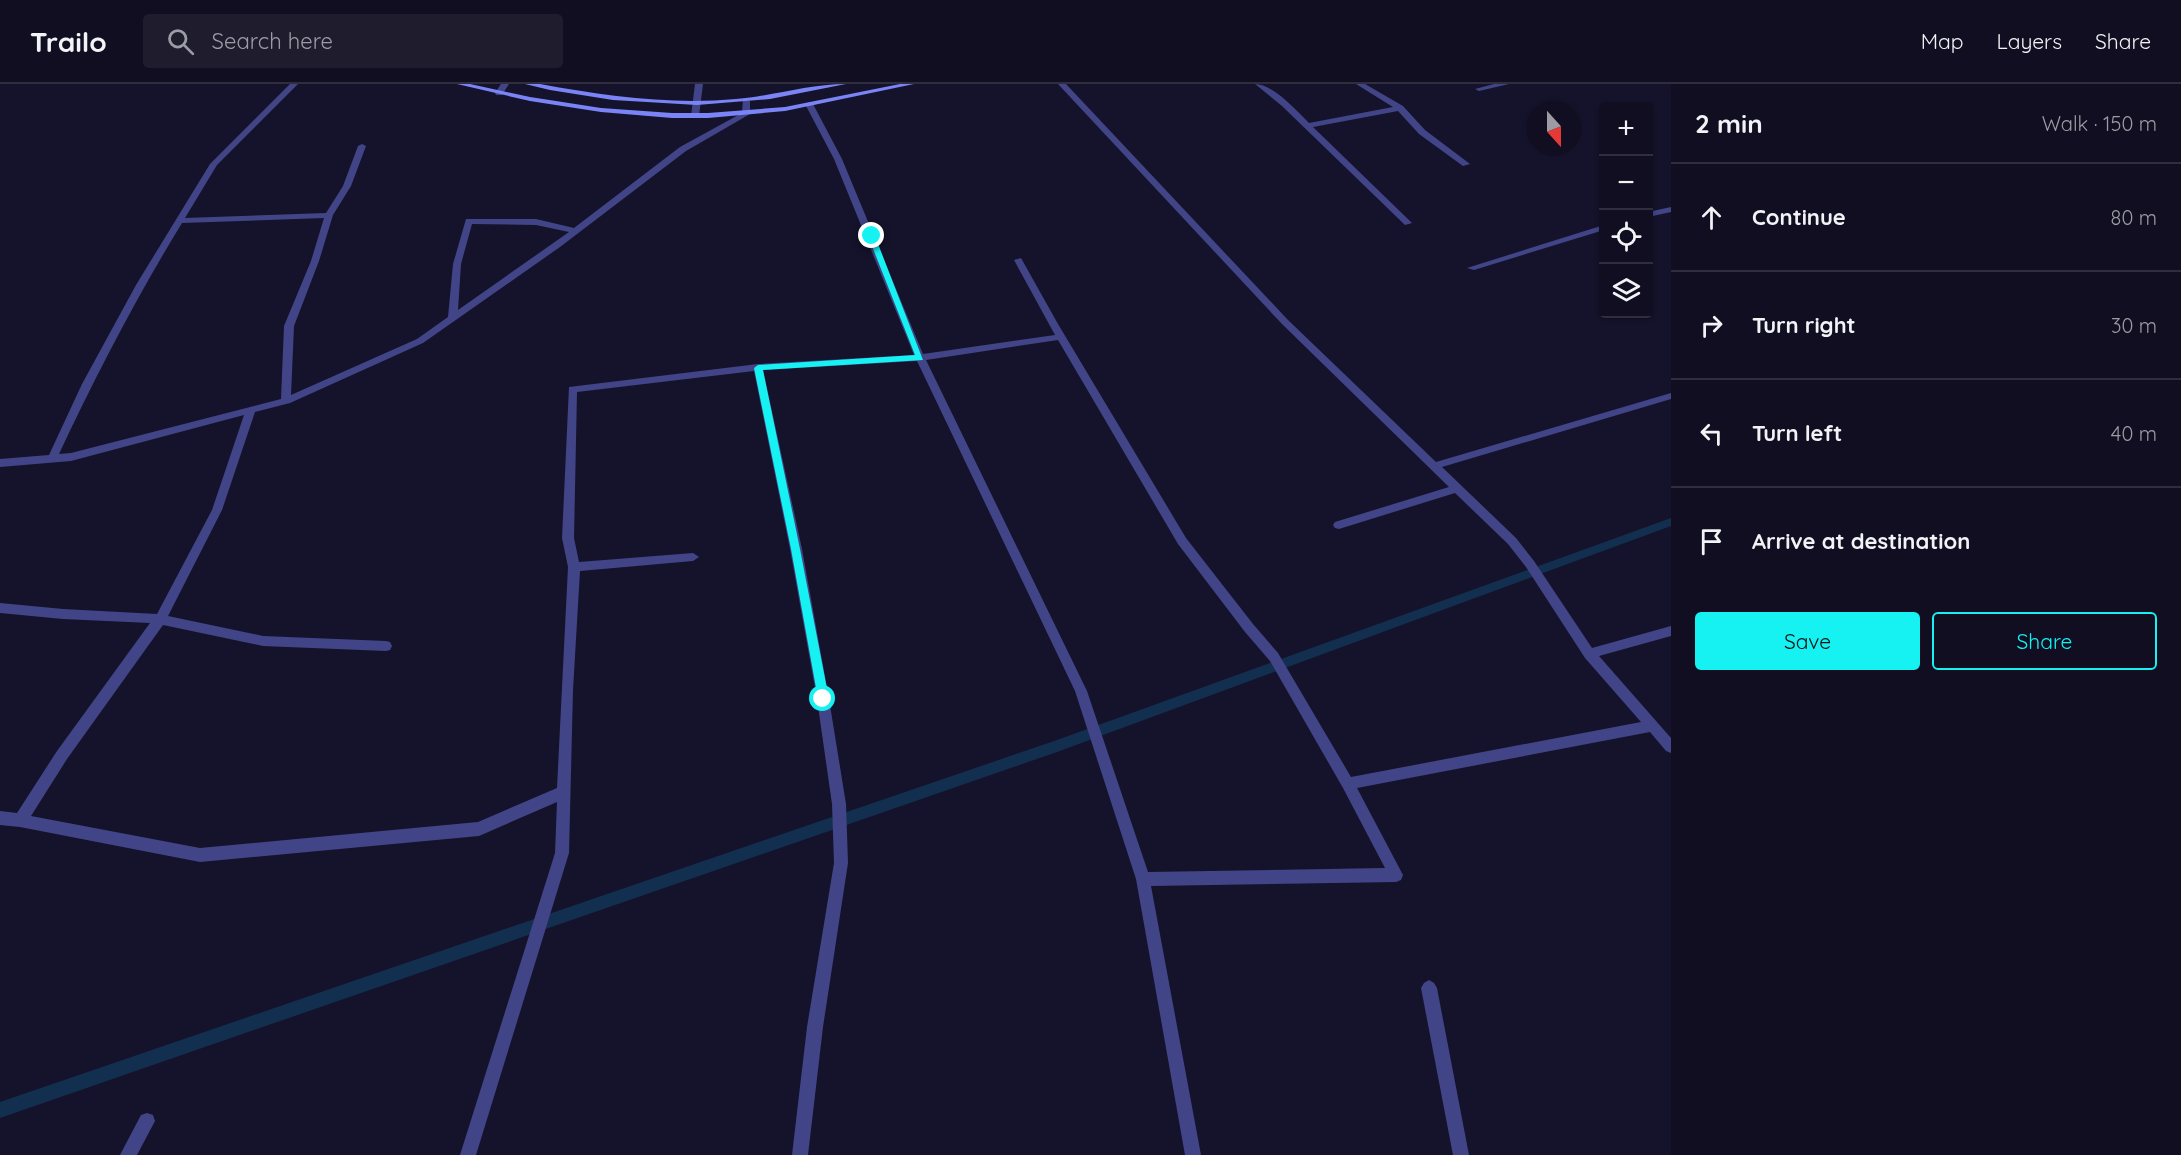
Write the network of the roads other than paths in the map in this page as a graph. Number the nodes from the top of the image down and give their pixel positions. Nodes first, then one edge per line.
1 (294, 84) edge
2 (461, 84) edge
3 (505, 84) edge
4 (529, 84) edge
5 (699, 84) edge
6 (842, 84) edge
7 (910, 84) edge
8 (1062, 84) edge
9 (1259, 84) edge
10 (1360, 84) edge
11 (1505, 84) edge
12 (1479, 89) dead end
13 (801, 92) junction
14 (500, 93) junction
15 (746, 101) junction
16 (696, 104) junction
17 (808, 104) junction
18 (1400, 108) junction
19 (746, 114) junction
20 (695, 116) junction
21 (1308, 126) junction
22 (362, 146) dead end
23 (1466, 164) dead end
24 (1671, 209) edge
25 (1653, 214) edge
26 (329, 215) junction
27 (179, 221) junction
28 (1408, 223) dead end
29 (1599, 229) edge
30 (575, 231) junction
31 (1018, 260) dead end
32 (1471, 268) dead end
33 (453, 317) junction
34 (1061, 337) junction
35 (920, 358) junction
36 (758, 368) junction
37 (1671, 396) edge
38 (285, 400) junction
39 (251, 410) junction
40 (52, 459) junction
41 (0, 463) edge
42 (1434, 466) junction
43 (1457, 488) junction
44 (1339, 525) dead end
45 (693, 557) dead end
46 (574, 567) junction
47 (0, 608) edge
48 (160, 619) junction
49 (1671, 631) edge
50 (386, 646) dead end
51 (1589, 654) junction
52 (1653, 726) junction
53 (1671, 747) edge
54 (1348, 784) junction
55 (564, 792) junction
56 (0, 818) edge
57 (20, 820) junction
58 (1143, 879) junction
59 (1429, 988) dead end
60 (147, 1121) dead end
61 (128, 1155) edge
62 (468, 1155) edge
63 (800, 1155) edge
64 (1193, 1155) edge
65 (1461, 1155) edge

1 - 27 street
2 - 14 street
3 - 14 street
4 - 16 street
5 - 16 street
6 - 13 street
7 - 17 street
8 - 42 street
9 - 21 street
10 - 18 street
11 - 12 street
13 - 15 street
13 - 17 street
14 - 20 street
15 - 16 street
15 - 19 street
16 - 20 street
17 - 19 street
17 - 35 street
18 - 21 street
18 - 23 street
19 - 20 street
19 - 30 street
21 - 28 street
22 - 26 street
24 - 25 street
26 - 27 street
26 - 38 street
27 - 40 street
29 - 32 street
30 - 33 street
30 - 33 street
31 - 34 street
33 - 38 street
34 - 35 street
34 - 54 street
35 - 36 street
35 - 58 street
36 - 46 street
36 - 63 street
37 - 42 street
38 - 39 street
39 - 40 street
39 - 48 street
40 - 41 street
42 - 43 street
43 - 44 street
43 - 51 street
45 - 46 street
46 - 55 street
47 - 48 street
48 - 50 street
48 - 57 street
49 - 51 street
51 - 52 street
52 - 53 street
52 - 54 street
54 - 58 street
55 - 57 street
55 - 62 street
56 - 57 street
58 - 64 street
59 - 65 street
60 - 61 street

